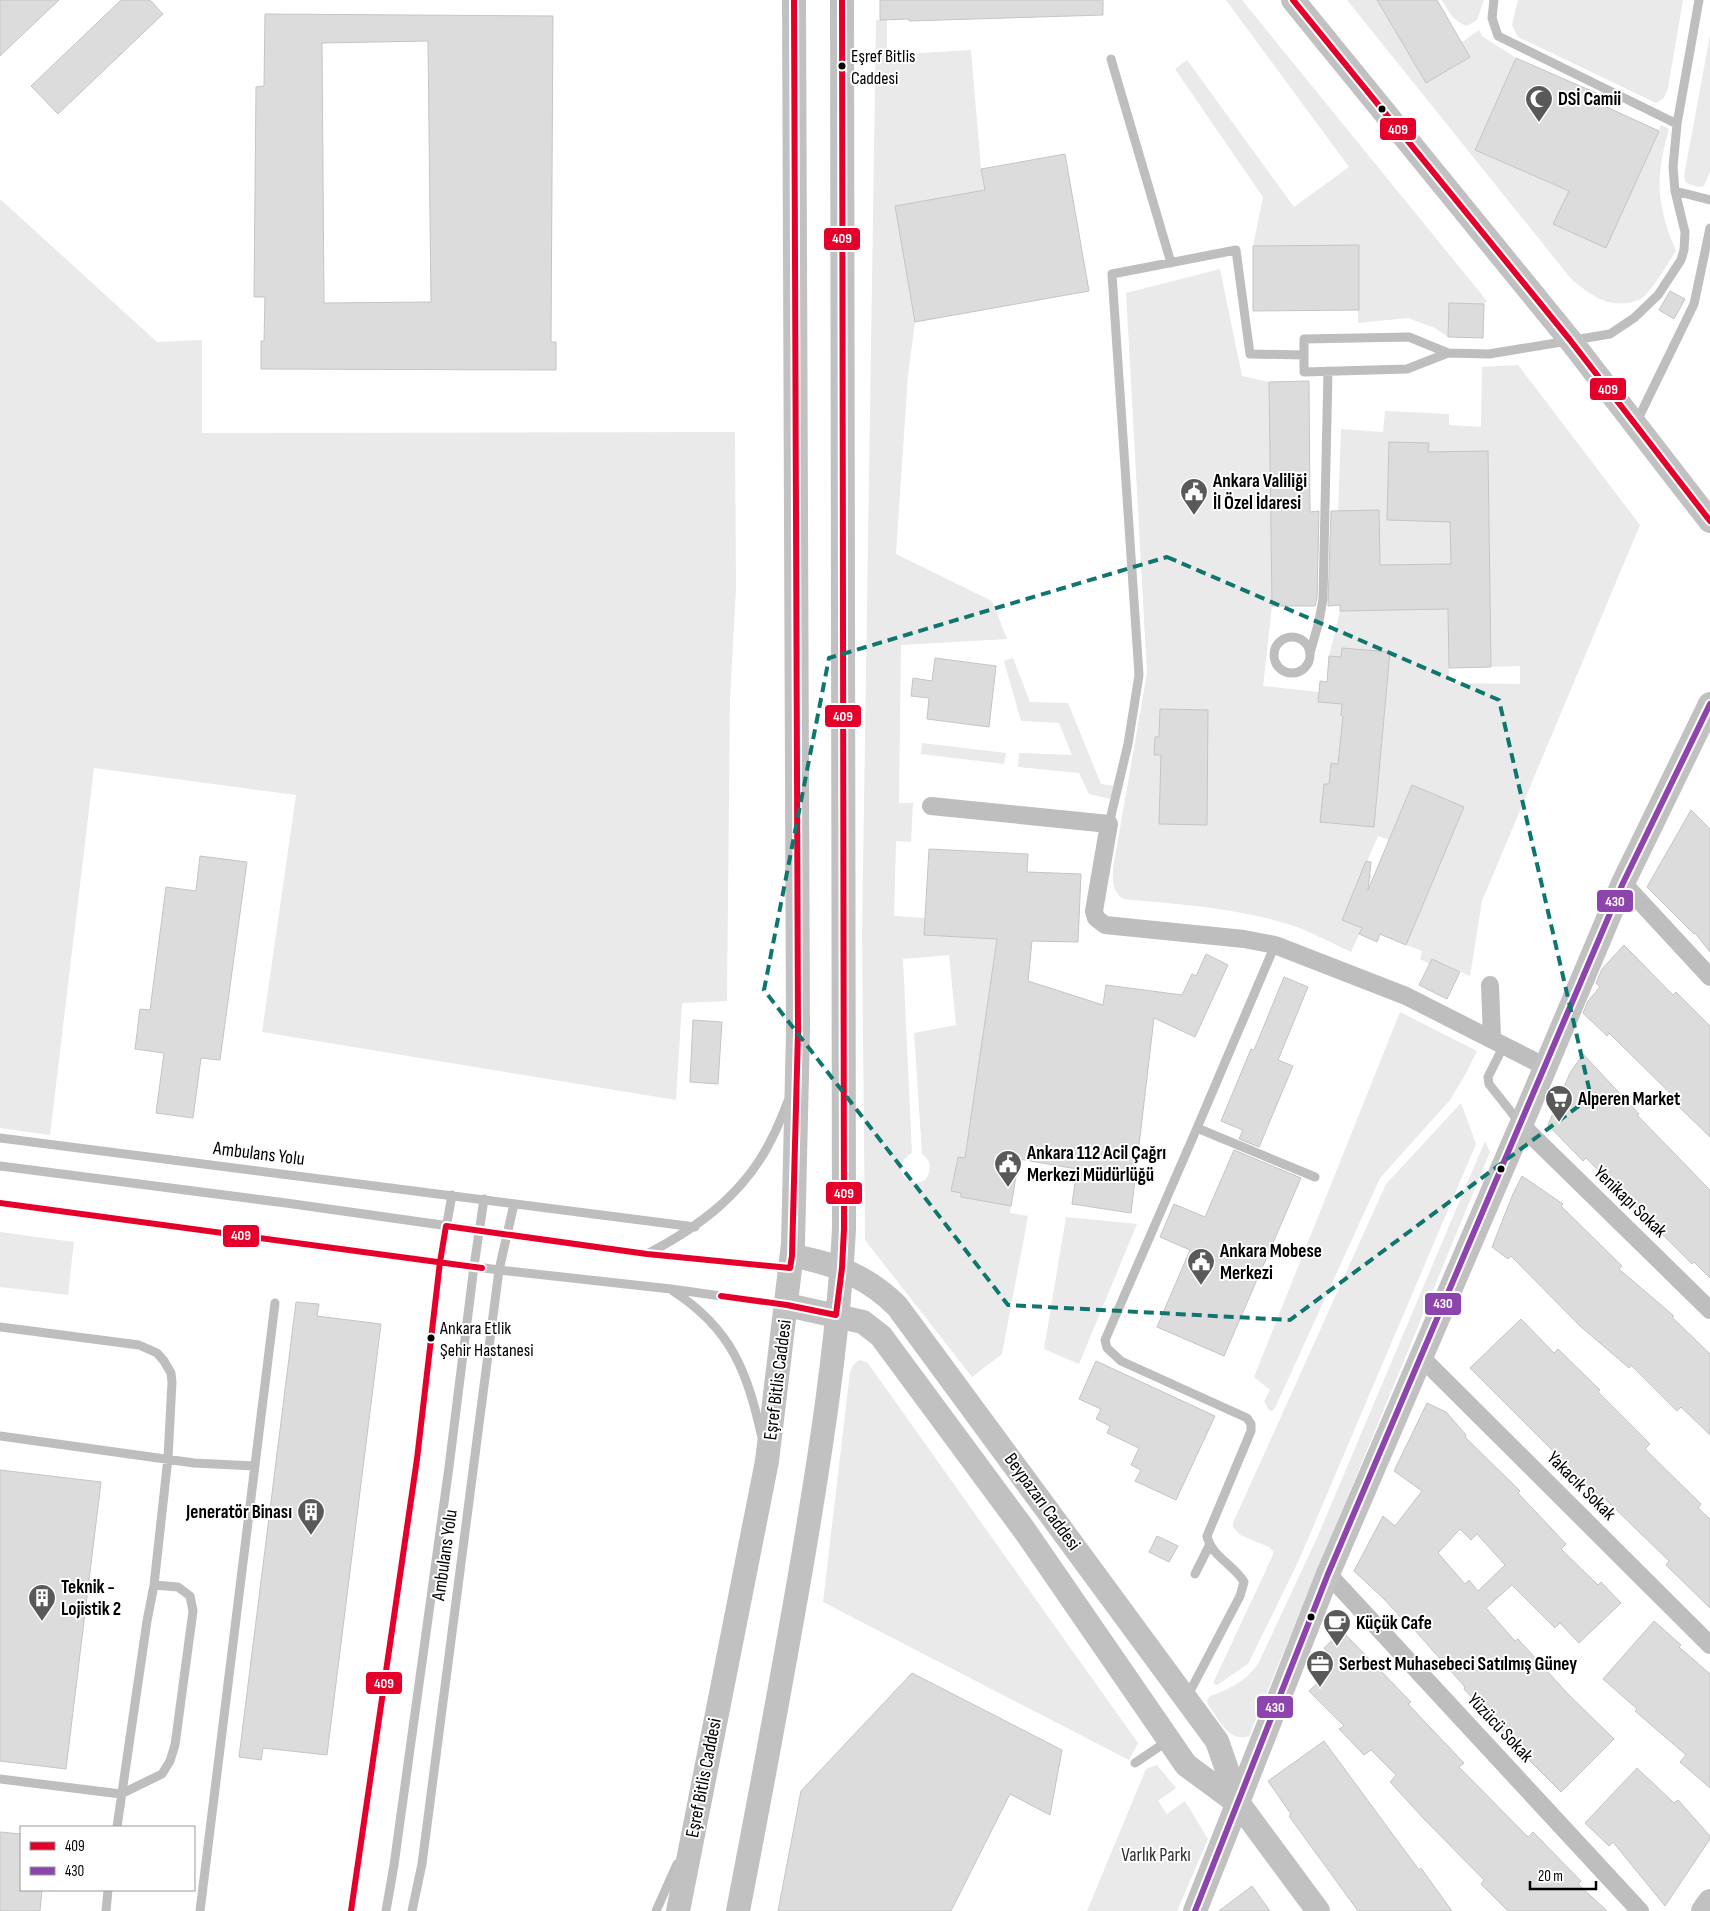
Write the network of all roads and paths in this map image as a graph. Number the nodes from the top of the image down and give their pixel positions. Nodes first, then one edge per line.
1 (794, 0) edge
2 (842, 0) edge
3 (1293, 0) edge
4 (1494, 0) edge
5 (1698, 0) edge
6 (1111, 59) dead end
7 (1677, 124) junction
8 (1675, 191) junction
9 (1710, 200) edge
10 (1710, 228) edge
11 (1708, 249) edge
12 (1171, 263) junction
13 (1570, 340) junction
14 (1448, 353) junction
15 (1304, 355) junction
16 (1328, 371) junction
17 (1636, 424) junction
18 (1710, 521) edge
19 (1310, 653) junction
20 (1710, 704) edge
21 (931, 806) dead end
22 (1109, 824) junction
23 (1623, 882) junction
24 (1275, 945) junction
25 (1710, 977) edge
26 (1490, 985) dead end
27 (1498, 1041) junction
28 (1546, 1067) junction
29 (797, 1083) junction
30 (1521, 1125) junction
31 (1197, 1128) junction
32 (0, 1138) edge
33 (0, 1166) edge
34 (1315, 1177) dead end
35 (452, 1194) junction
36 (484, 1199) junction
37 (0, 1203) edge
38 (514, 1204) junction
39 (446, 1226) junction
40 (695, 1226) junction
41 (479, 1230) junction
42 (507, 1234) junction
43 (647, 1254) junction
44 (440, 1262) junction
45 (791, 1262) junction
46 (474, 1266) junction
47 (842, 1268) junction
48 (499, 1270) junction
49 (671, 1289) junction
50 (275, 1303) dead end
51 (787, 1305) junction
52 (1710, 1310) edge
53 (836, 1315) junction
54 (0, 1327) edge
55 (1421, 1358) junction
56 (0, 1436) edge
57 (168, 1458) junction
58 (767, 1461) junction
59 (255, 1466) junction
60 (1209, 1546) junction
61 (1195, 1574) dead end
62 (1328, 1574) junction
63 (154, 1585) junction
64 (1710, 1645) edge
65 (1186, 1700) junction
66 (1169, 1740) junction
67 (1135, 1763) dead end
68 (0, 1779) edge
69 (121, 1794) junction
70 (1238, 1804) junction
71 (117, 1826) edge
72 (694, 1827) junction
73 (108, 1891) edge
74 (1710, 1902) edge
75 (106, 1911) edge
76 (200, 1911) edge
77 (351, 1911) edge
78 (386, 1911) edge
79 (412, 1911) edge
80 (656, 1911) edge
81 (678, 1911) edge
82 (738, 1911) edge
83 (1195, 1911) edge
84 (1318, 1911) edge
85 (1640, 1911) edge
86 (1703, 1911) edge

1 - 29 main road, Eşref Bitlis Caddesi
2 - 47 main road
3 - 13 main road
4 - 7 lane
5 - 7 lane
6 - 12 lane
7 - 8 lane
8 - 9 lane
8 - 13 lane
10 - 11 lane
11 - 17 lane
12 - 15 lane
12 - 22 lane
13 - 14 lane
13 - 17 main road
14 - 15 lane
14 - 16 lane
15 - 16 lane
16 - 19 lane
17 - 18 main road
19 - 19 lane
20 - 23 main road
21 - 22 street
22 - 24 street
23 - 25 street
23 - 28 main road
24 - 27 street
24 - 31 lane
26 - 27 street
27 - 28 street
27 - 30 lane
28 - 30 main road
29 - 40 lane
29 - 45 main road, Eşref Bitlis Caddesi
30 - 52 street, Yenikapı Sokak
30 - 55 main road
31 - 34 lane
31 - 60 lane
32 - 35 lane, Ambulans Yolu
33 - 39 lane
35 - 36 lane, Ambulans Yolu
35 - 39 lane
36 - 38 lane, Ambulans Yolu
36 - 41 lane
37 - 44 lane
38 - 40 lane, Ambulans Yolu
38 - 42 lane, Ambulans Yolu
39 - 41 lane
39 - 44 lane
40 - 43 lane
41 - 42 lane
41 - 46 lane
42 - 43 lane
42 - 48 lane, Ambulans Yolu
43 - 45 lane
44 - 46 lane
44 - 77 lane
45 - 47 main road, Beypazarı Caddesi
45 - 51 main road, Eşref Bitlis Caddesi
46 - 48 lane
46 - 78 lane
47 - 53 main road
47 - 65 main road, Beypazarı Caddesi
48 - 49 lane
48 - 79 lane, Ambulans Yolu
49 - 51 lane
49 - 58 lane
50 - 59 lane
51 - 53 main road, Beypazarı Caddesi
51 - 58 main road, Eşref Bitlis Caddesi
53 - 66 main road, Beypazarı Caddesi
53 - 82 main road
54 - 57 lane
55 - 62 main road
55 - 64 street, Yakacık Sokak
56 - 57 lane
57 - 59 lane
57 - 63 lane
58 - 72 main road, Eşref Bitlis Caddesi
59 - 76 lane
60 - 61 lane
60 - 65 lane
62 - 70 main road
62 - 85 street, Yüzücü Sokak
63 - 69 lane
63 - 69 lane
65 - 70 main road, Beypazarı Caddesi
66 - 67 lane
66 - 70 main road, Beypazarı Caddesi
68 - 69 lane
69 - 71 lane
70 - 83 main road
70 - 84 main road, Beypazarı Caddesi
72 - 80 lane
72 - 81 main road, Eşref Bitlis Caddesi
73 - 75 lane
74 - 86 main road

